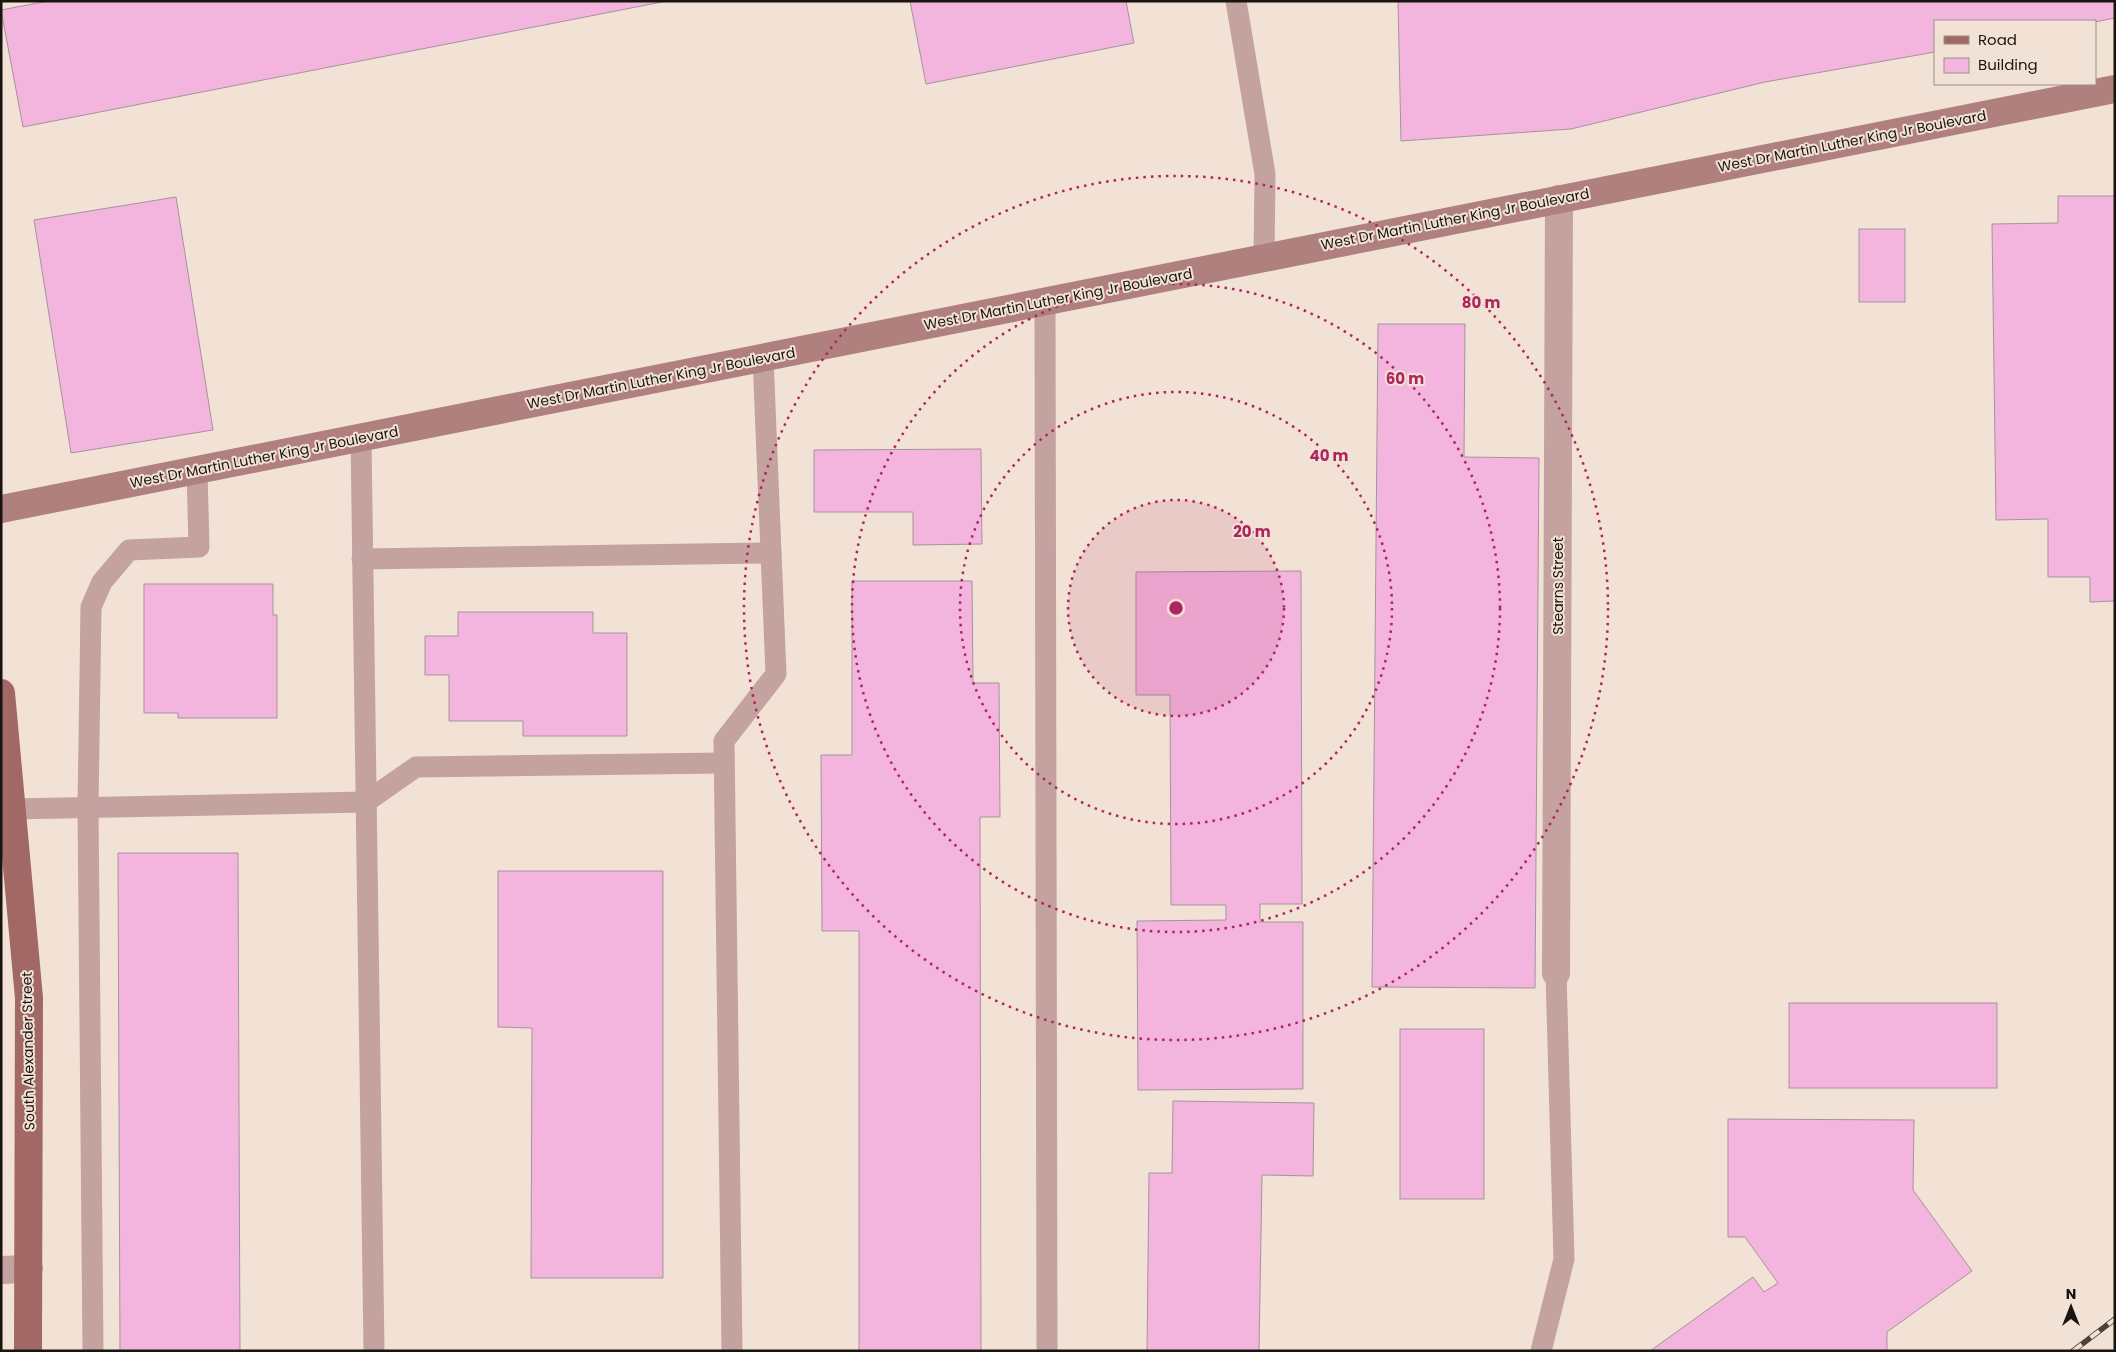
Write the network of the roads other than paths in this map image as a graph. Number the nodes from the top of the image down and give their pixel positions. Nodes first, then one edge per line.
1 (1236, 1) edge
2 (2115, 89) edge
3 (1559, 199) junction
4 (1264, 257) junction
5 (1045, 301) junction
6 (764, 357) junction
7 (361, 438) junction
8 (197, 470) junction
9 (1, 510) edge
10 (771, 553) junction
11 (362, 559) junction
12 (1, 693) edge
13 (724, 763) junction
14 (366, 802) junction
15 (88, 808) junction
16 (12, 809) junction
17 (1556, 973) joint
18 (1, 1270) edge
19 (29, 1270) junction
20 (28, 1351) edge
21 (93, 1351) edge
22 (374, 1351) edge
23 (732, 1351) edge
24 (1047, 1351) edge
25 (1541, 1351) edge

1 - 4 lane
2 - 3 street, West Dr Martin Luther King Jr Boulevard
3 - 4 street, West Dr Martin Luther King Jr Boulevard
3 - 17 street, Stearns Street
4 - 5 street, West Dr Martin Luther King Jr Boulevard
5 - 6 street, West Dr Martin Luther King Jr Boulevard
5 - 24 lane
6 - 7 street, West Dr Martin Luther King Jr Boulevard
6 - 10 lane
7 - 8 street, West Dr Martin Luther King Jr Boulevard
7 - 11 lane
8 - 9 street, West Dr Martin Luther King Jr Boulevard
8 - 15 lane
10 - 11 lane
10 - 13 lane
11 - 14 lane
12 - 16 main road, South Alexander Street
13 - 14 lane
13 - 23 lane
14 - 15 lane
14 - 22 lane
15 - 16 lane
15 - 21 lane
16 - 19 main road, South Alexander Street
17 - 25 lane
18 - 19 street
19 - 20 main road, South Alexander Street

